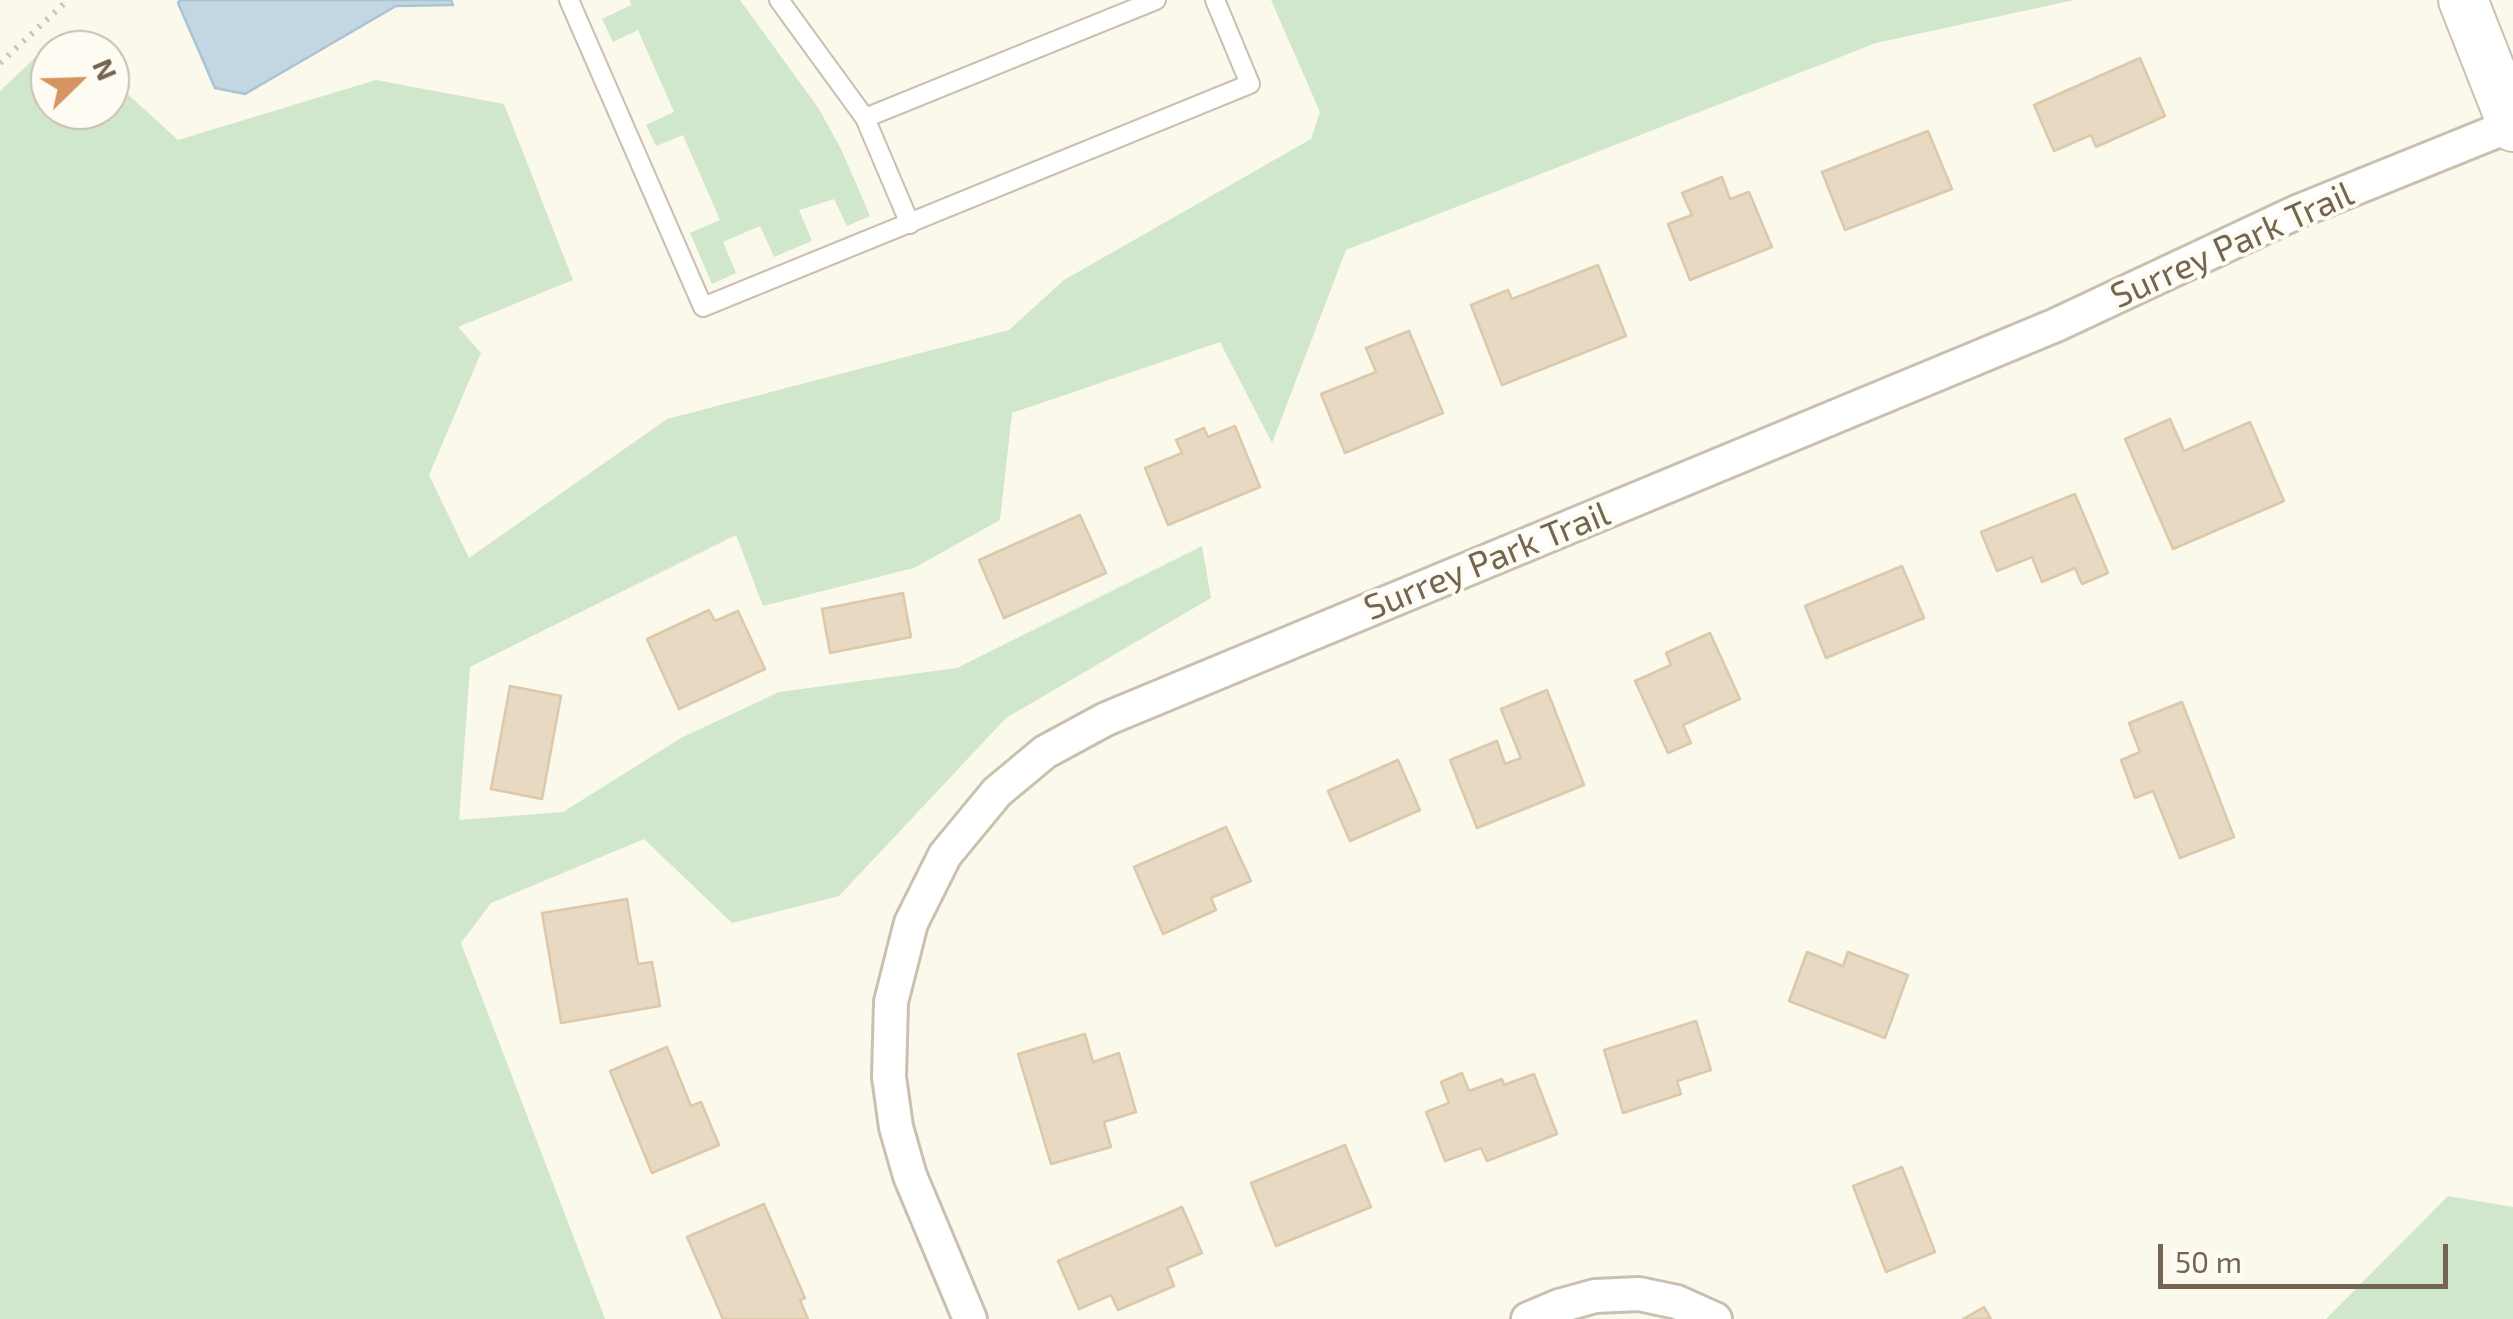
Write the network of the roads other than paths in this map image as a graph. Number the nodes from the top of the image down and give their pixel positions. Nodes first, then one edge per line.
1 (569, 0) edge
2 (780, 0) edge
3 (1156, 0) edge
4 (1215, 0) edge
5 (2463, 0) edge
6 (865, 118) junction
7 (2513, 126) edge
8 (910, 224) junction
9 (970, 1319) edge
10 (1528, 1319) edge
11 (1715, 1319) edge

1 - 8 lane
2 - 6 lane
3 - 6 lane
4 - 8 lane
5 - 7 main road
6 - 8 lane
7 - 9 street, Surrey Park Trail
10 - 11 street

